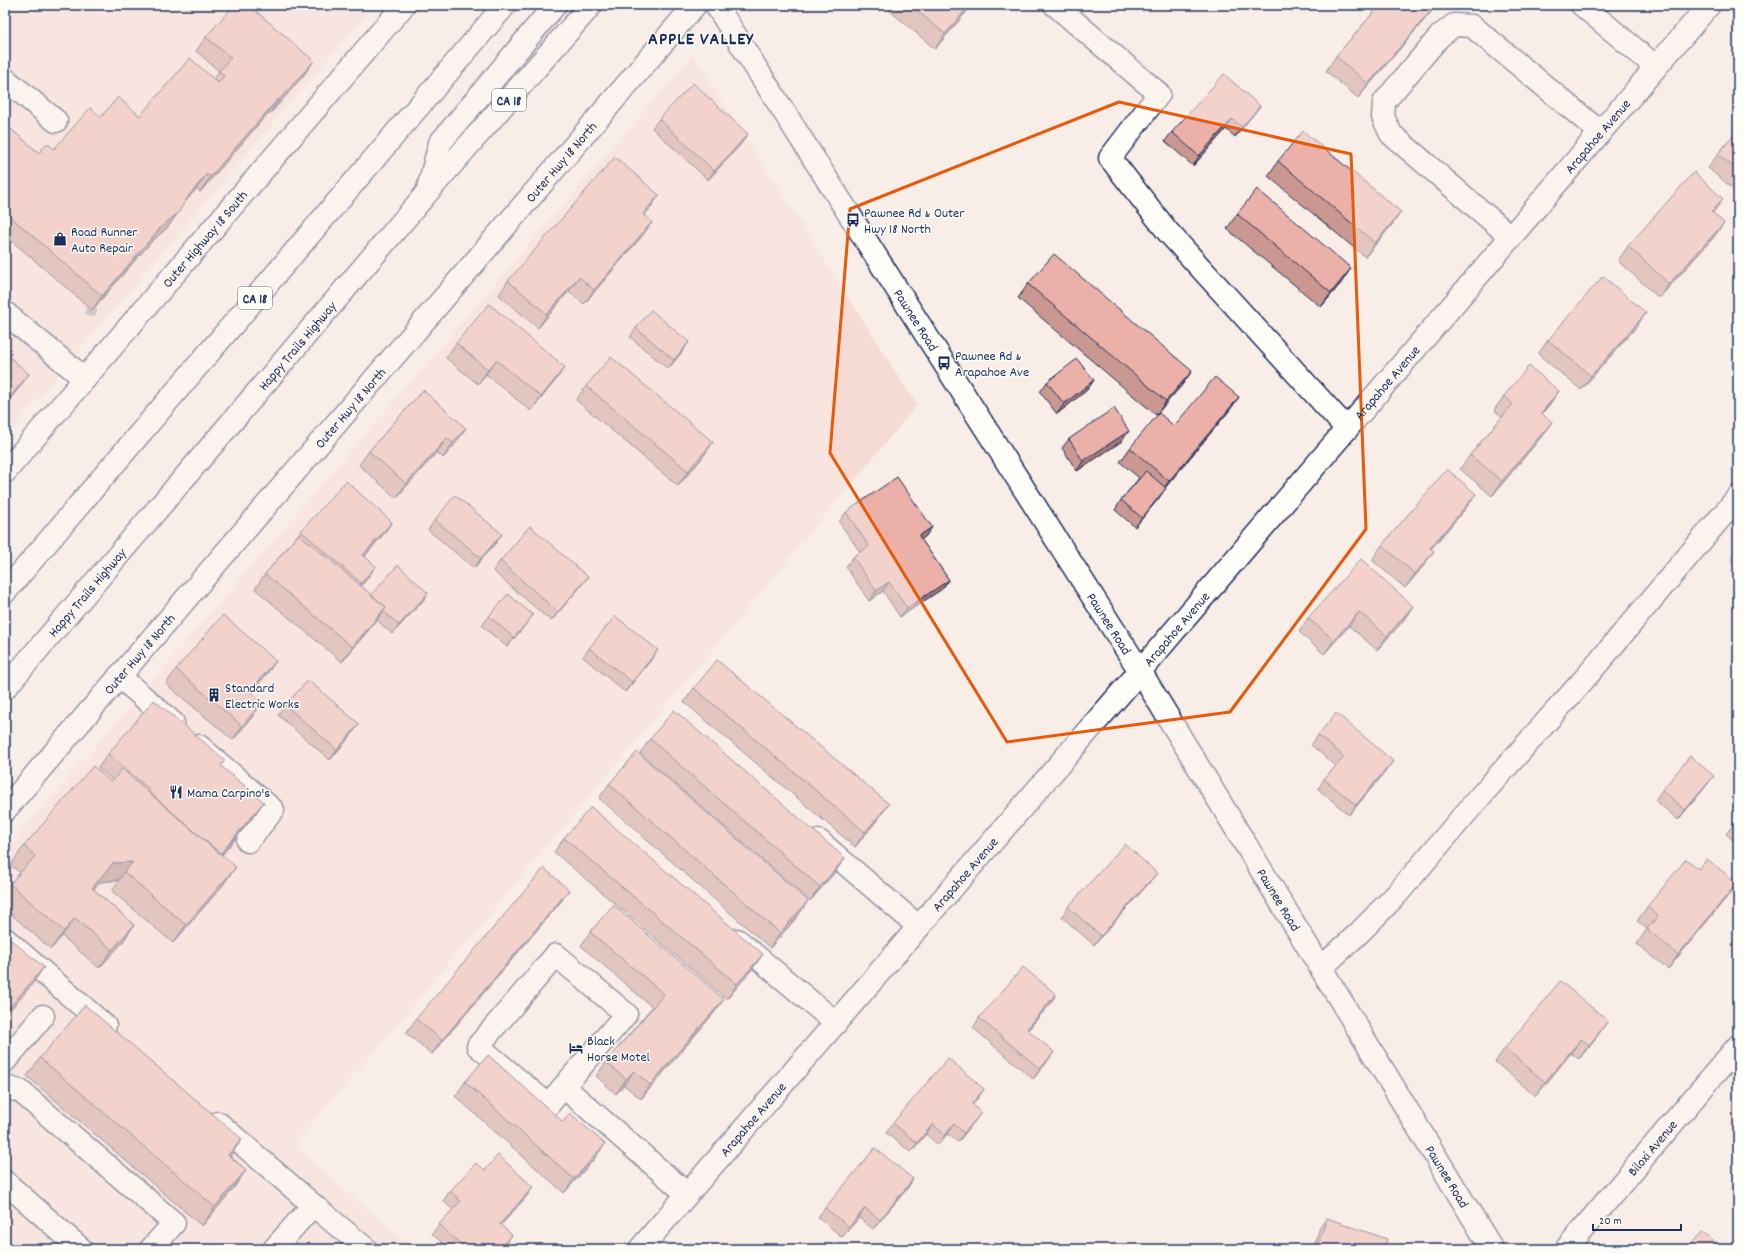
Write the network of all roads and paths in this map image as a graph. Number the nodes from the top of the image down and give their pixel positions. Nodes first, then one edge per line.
1 (404, 5) edge
2 (505, 5) edge
3 (556, 5) edge
4 (591, 5) edge
5 (695, 5) edge
6 (716, 5) edge
7 (1055, 5) edge
8 (1582, 5) edge
9 (1709, 5) edge
10 (1656, 67) junction
11 (5, 79) edge
12 (56, 121) dead end
13 (1600, 132) junction
14 (426, 194) junction
15 (1511, 237) junction
16 (5, 313) edge
17 (85, 379) junction
18 (1347, 429) junction
19 (5, 472) edge
20 (1738, 497) edge
21 (5, 592) edge
22 (1140, 671) junction
23 (119, 676) junction
24 (5, 688) edge
25 (5, 810) edge
26 (805, 829) edge
27 (248, 841) edge
28 (919, 926) junction
29 (722, 928) edge
30 (5, 939) edge
31 (1321, 968) junction
32 (43, 1016) dead end
33 (836, 1023) junction
34 (118, 1038) edge
35 (1738, 1046) edge
36 (5, 1061) edge
37 (5, 1087) edge
38 (564, 1087) junction
39 (205, 1112) edge
40 (5, 1182) edge
41 (687, 1194) junction
42 (313, 1205) junction
43 (81, 1249) edge
44 (151, 1249) edge
45 (274, 1249) edge
46 (366, 1249) edge
47 (640, 1249) edge
48 (1492, 1249) edge
49 (1566, 1249) edge

1 - 17 street, Outer Highway 18 South
2 - 21 street, CA 18
3 - 14 street
4 - 14 street, Happy Trails Highway / CA 18
5 - 23 street, Outer Hwy 18 North
6 - 22 street, Pawnee Road
7 - 18 street
8 - 10 street
9 - 10 street, Arapahoe Avenue
10 - 13 street, Arapahoe Avenue
11 - 12 street
13 - 15 street, Arapahoe Avenue
13 - 15 street
14 - 24 street, Happy Trails Highway / CA 18
15 - 18 street, Arapahoe Avenue
16 - 17 street
17 - 19 street, Outer Highway 18 South
18 - 22 street, Arapahoe Avenue
20 - 31 street
22 - 28 street, Arapahoe Avenue
22 - 31 street, Pawnee Road
23 - 25 street, Outer Hwy 18 North
23 - 27 street
26 - 28 street
28 - 33 street, Arapahoe Avenue
29 - 33 street
30 - 34 street
31 - 48 street, Pawnee Road
32 - 36 street
33 - 41 street, Arapahoe Avenue
35 - 49 street, Biloxi Avenue
37 - 44 street
38 - 38 street
38 - 41 street
39 - 42 street
40 - 43 street
41 - 47 street, Arapahoe Avenue
42 - 45 street
42 - 46 street

